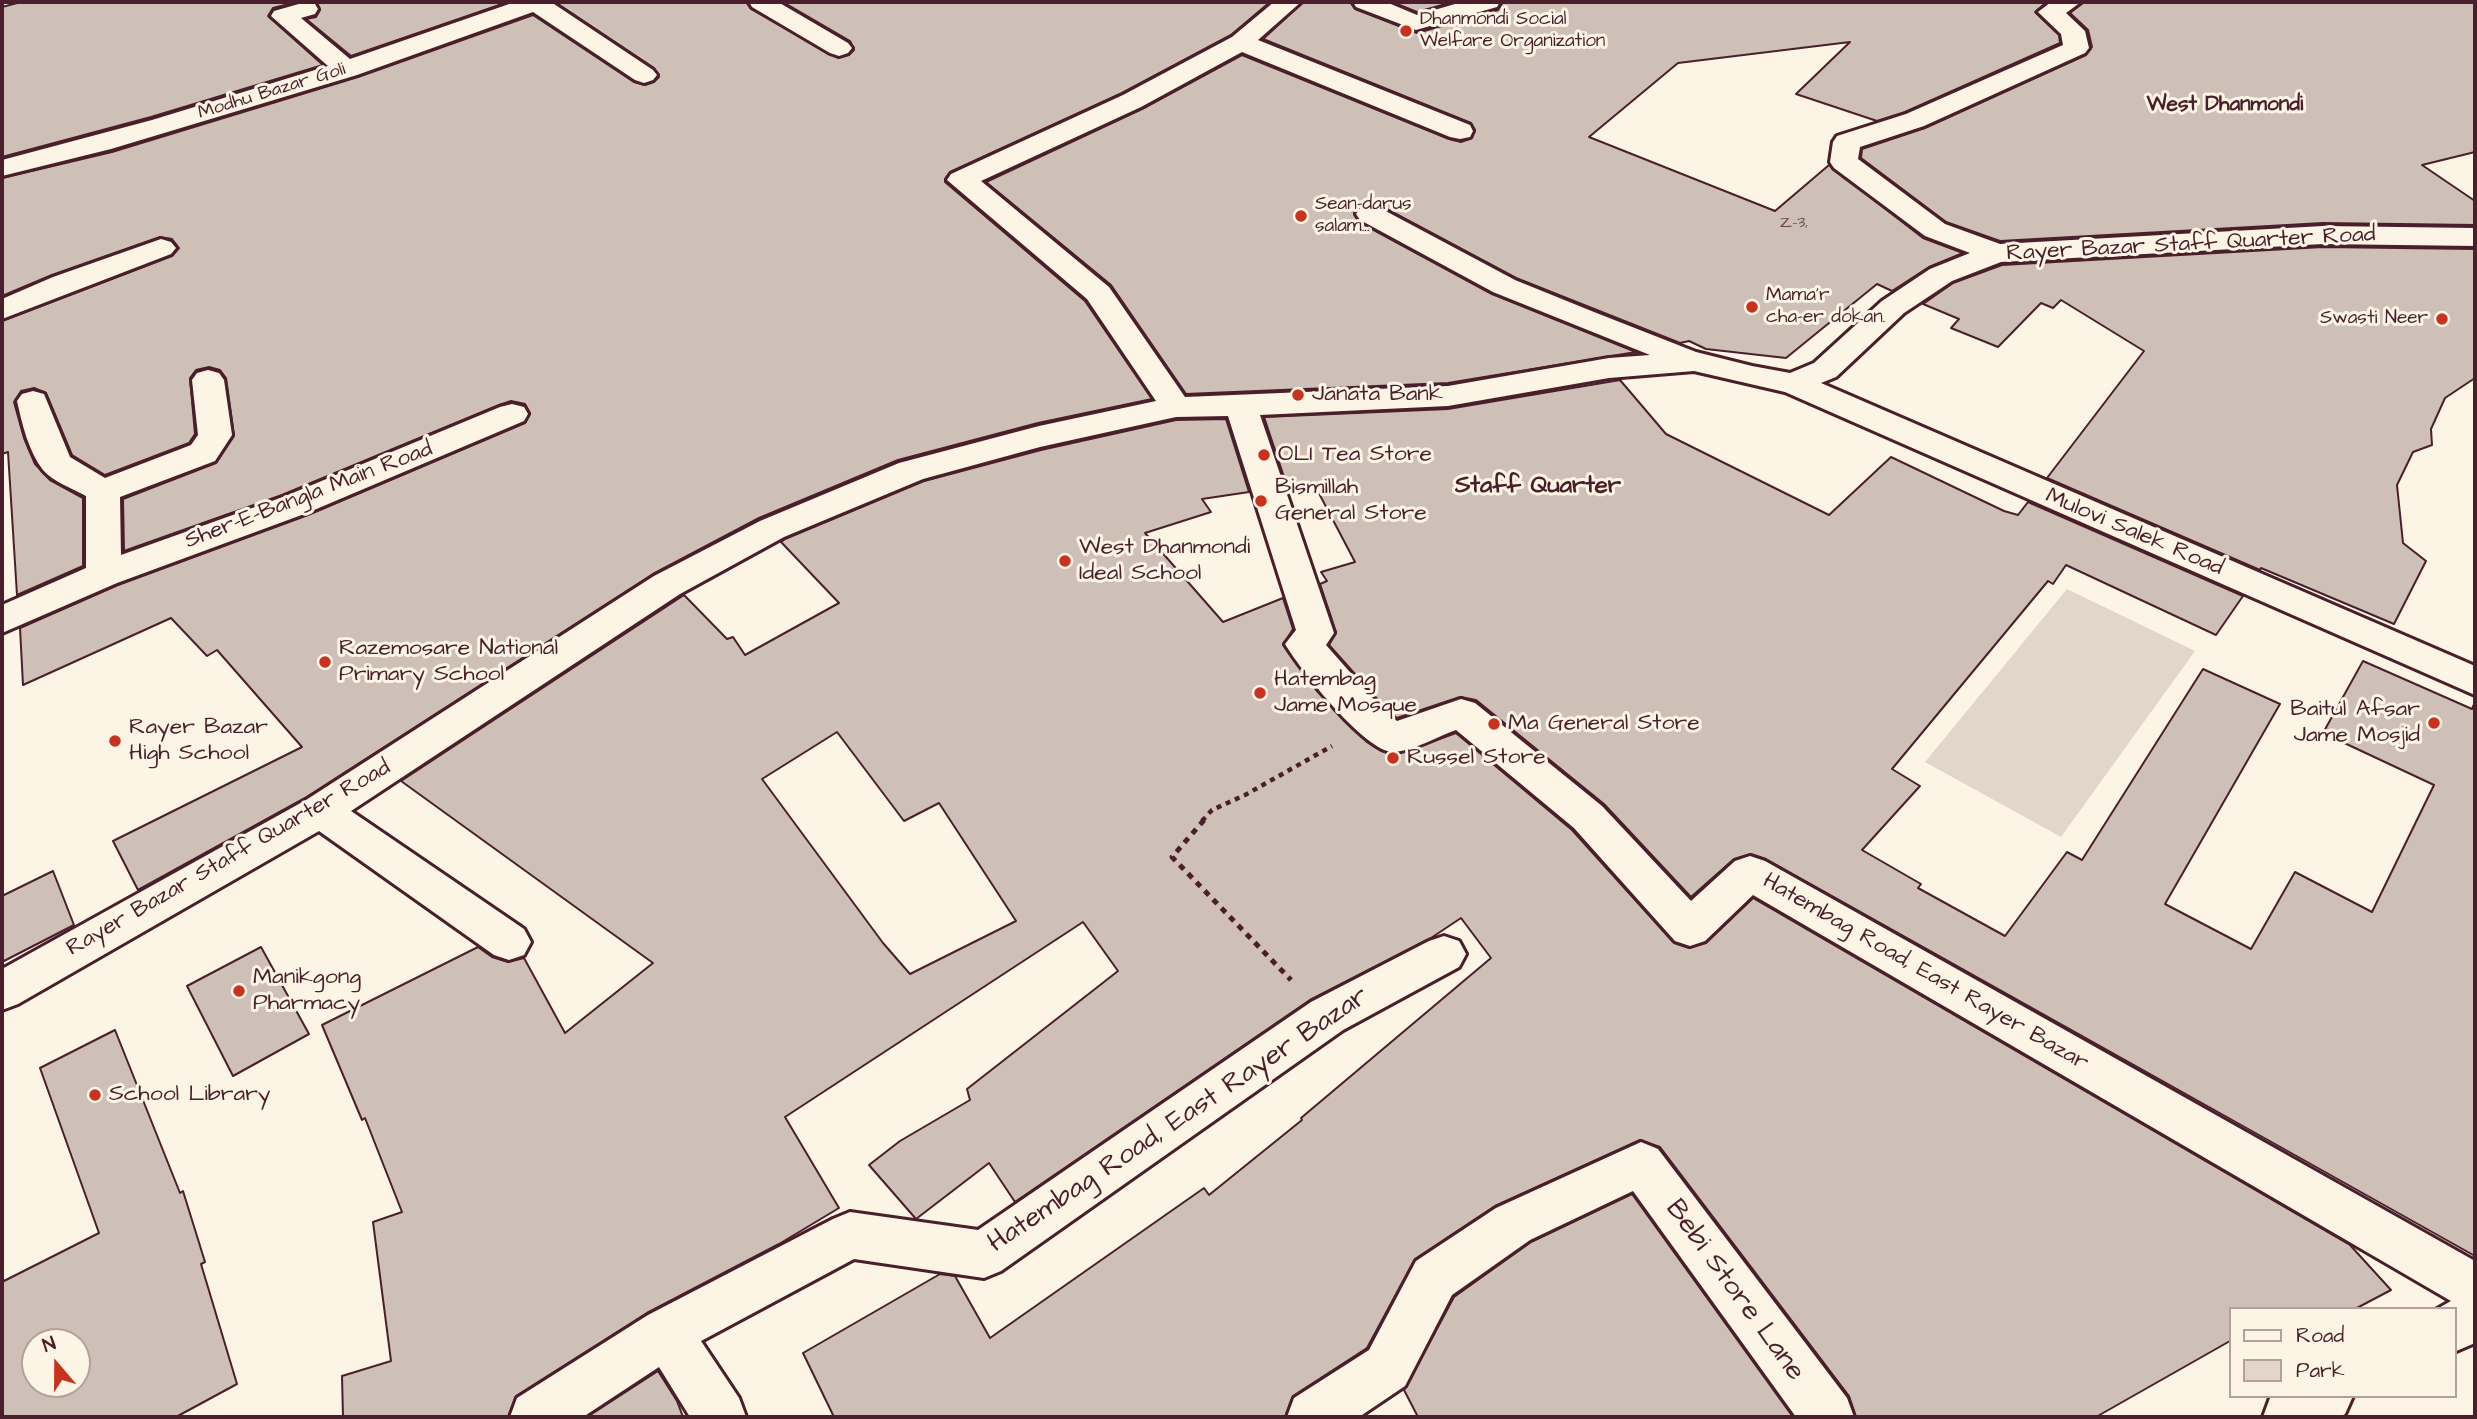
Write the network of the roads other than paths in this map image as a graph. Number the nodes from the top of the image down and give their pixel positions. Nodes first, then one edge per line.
1 (537, 2) edge
2 (761, 2) edge
3 (1289, 2) edge
4 (1365, 2) edge
5 (1488, 2) edge
6 (2069, 2) edge
7 (306, 9) dead end
8 (1241, 42) junction
9 (839, 48) dead end
10 (348, 70) junction
11 (645, 75) dead end
12 (1460, 131) dead end
13 (2, 168) edge
14 (1370, 214) dead end
15 (2475, 237) edge
16 (161, 248) dead end
17 (1997, 253) junction
18 (2, 310) edge
19 (1695, 361) junction
20 (208, 380) dead end
21 (1793, 383) junction
22 (33, 401) dead end
23 (1176, 407) junction
24 (1241, 407) junction
25 (512, 414) dead end
26 (103, 491) junction
27 (104, 573) junction
28 (2, 620) edge
29 (2475, 681) edge
30 (320, 811) junction
31 (509, 942) dead end
32 (1444, 954) dead end
33 (2, 991) edge
34 (2475, 1288) edge
35 (2475, 1315) edge
36 (2456, 1326) edge
37 (666, 1333) junction
38 (2323, 1398) edge
39 (536, 1417) edge
40 (720, 1417) edge
41 (1312, 1417) edge
42 (1828, 1417) edge
43 (2289, 1417) edge

1 - 10 street, Modhu Bazar Goli
1 - 11 street
2 - 9 street
3 - 8 street
4 - 5 street
6 - 17 street
7 - 10 street
8 - 12 street
8 - 23 street
10 - 13 street, Modhu Bazar Goli
14 - 19 street
15 - 17 street, Rayer Bazar Staff Quarter Road
16 - 18 street
17 - 21 street, Rayer Bazar Staff Quarter Road
19 - 21 street, Rayer Bazar Staff Quarter Road
19 - 24 street, Rayer Bazar Staff Quarter Road
20 - 26 street
21 - 29 street, Mulovi Salek Road
22 - 26 street
23 - 24 street, Rayer Bazar Staff Quarter Road
23 - 30 street, Rayer Bazar Staff Quarter Road
24 - 34 street, Hatembag Road, East Rayer Bazar
25 - 27 street, Sher-E-Bangla Main Road
26 - 27 street
27 - 28 street, Sher-E-Bangla Main Road
30 - 31 street
30 - 33 street, Rayer Bazar Staff Quarter Road
32 - 37 street, Hatembag Road, East Rayer Bazar
35 - 36 street
37 - 39 street, Hatembag Road, East Rayer Bazar
37 - 40 street
38 - 43 street
41 - 42 street, Bebi Store Lane

